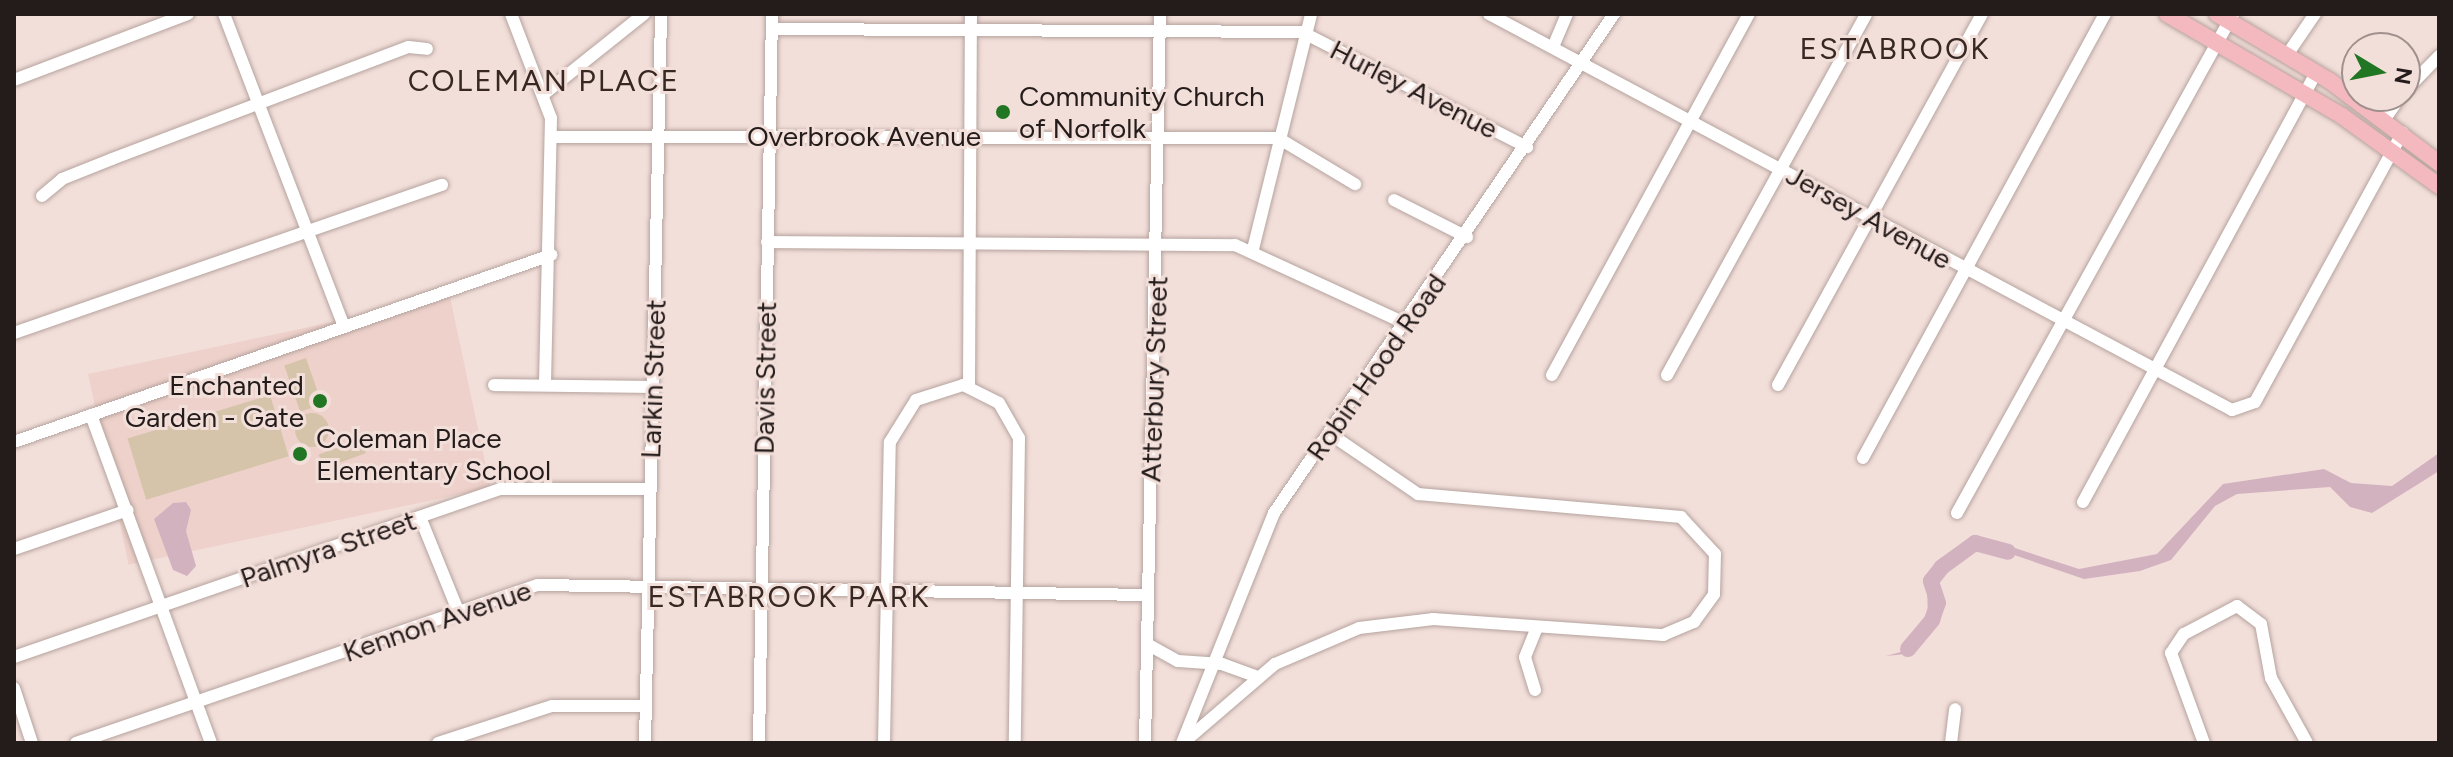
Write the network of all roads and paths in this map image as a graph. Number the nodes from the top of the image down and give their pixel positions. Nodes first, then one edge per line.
1 (188, 14) edge
2 (224, 14) edge
3 (511, 14) edge
4 (644, 14) edge
5 (661, 14) edge
6 (772, 14) edge
7 (971, 14) edge
8 (1160, 14) edge
9 (1311, 14) edge
10 (1489, 14) edge
11 (1567, 14) edge
12 (1614, 14) edge
13 (1749, 14) edge
14 (1866, 14) edge
15 (1982, 14) edge
16 (2105, 14) edge
17 (2167, 14) edge
18 (2315, 14) edge
19 (2226, 16) edge
20 (772, 29) junction
21 (971, 30) junction
22 (1160, 30) junction
23 (1306, 33) junction
24 (2217, 43) junction
25 (1553, 47) junction
26 (427, 49) dead end
27 (2287, 55) junction
28 (2439, 56) edge
29 (1584, 62) junction
30 (2316, 73) junction
31 (2421, 75) edge
32 (14, 80) edge
33 (545, 93) junction
34 (2305, 95) junction
35 (258, 103) junction
36 (2390, 112) edge
37 (1691, 119) junction
38 (2384, 120) junction
39 (2402, 133) junction
40 (658, 136) junction
41 (769, 136) junction
42 (971, 136) junction
43 (1159, 136) junction
44 (552, 137) junction
45 (1281, 138) junction
46 (1527, 147) junction
47 (2393, 150) junction
48 (2439, 163) edge
49 (1781, 168) junction
50 (1355, 184) dead end
51 (442, 185) dead end
52 (2439, 186) edge
53 (42, 196) dead end
54 (1394, 200) dead end
55 (1871, 218) junction
56 (306, 232) junction
57 (1467, 237) junction
58 (767, 242) junction
59 (971, 243) junction
60 (1159, 244) junction
61 (1253, 249) junction
62 (551, 255) junction
63 (1966, 271) junction
64 (1407, 324) junction
65 (2063, 324) junction
66 (344, 326) junction
67 (14, 333) edge
68 (2153, 372) junction
69 (1552, 375) dead end
70 (1667, 375) dead end
71 (494, 385) dead end
72 (545, 385) junction
73 (1778, 385) dead end
74 (969, 386) junction
75 (650, 387) junction
76 (91, 415) junction
77 (1330, 434) junction
78 (14, 442) edge
79 (1863, 458) dead end
80 (650, 489) junction
81 (2083, 502) dead end
82 (128, 510) junction
83 (1957, 513) dead end
84 (420, 517) junction
85 (14, 549) edge
86 (647, 586) junction
87 (761, 588) junction
88 (887, 590) junction
89 (1018, 594) junction
90 (1148, 595) junction
91 (166, 605) junction
92 (459, 613) junction
93 (1537, 627) junction
94 (1147, 644) junction
95 (14, 657) edge
96 (1209, 663) junction
97 (1257, 677) junction
98 (14, 688) edge
99 (1535, 690) dead end
100 (198, 702) junction
101 (646, 706) junction
102 (1955, 709) dead end
103 (32, 743) edge
104 (76, 743) edge
105 (211, 743) edge
106 (438, 743) edge
107 (645, 743) edge
108 (759, 743) edge
109 (884, 743) edge
110 (1015, 743) edge
111 (1145, 743) edge
112 (1183, 743) edge
113 (1951, 743) edge
114 (2204, 743) edge
115 (2307, 743) edge

1 - 32 street
2 - 35 street
3 - 33 street
4 - 33 street
5 - 40 street, Larkin Street
6 - 20 street, Davis Street
7 - 21 street
8 - 22 street, Atterbury Street
9 - 23 street
10 - 25 street, Jersey Avenue
11 - 25 street
12 - 29 street, Robin Hood Road
13 - 37 street
14 - 49 street
15 - 55 street
16 - 63 street
17 - 24 main road
18 - 27 street
19 - 24 street
19 - 27 main road
20 - 21 street, Hurley Avenue
20 - 41 street, Davis Street
21 - 22 street, Hurley Avenue
21 - 42 street
22 - 23 street, Hurley Avenue
22 - 43 street, Atterbury Street
23 - 45 street
23 - 46 street, Hurley Avenue
24 - 34 main road
24 - 65 street
25 - 29 street, Jersey Avenue
26 - 35 street
27 - 30 main road
28 - 31 street
29 - 37 street, Jersey Avenue
29 - 46 street, Robin Hood Road
30 - 34 street
30 - 38 main road
33 - 44 street
34 - 47 main road
34 - 68 street
35 - 53 street
35 - 56 street
36 - 38 street
37 - 49 street, Jersey Avenue
37 - 69 street
38 - 39 main road
39 - 47 street
39 - 48 main road
40 - 41 street, Overbrook Avenue
40 - 44 street, Overbrook Avenue
40 - 75 street, Larkin Street
41 - 42 street, Overbrook Avenue
41 - 58 street, Davis Street
42 - 43 street, Overbrook Avenue
42 - 59 street
43 - 45 street, Overbrook Avenue
43 - 60 street, Atterbury Street
44 - 62 street
45 - 50 street
45 - 61 street
46 - 57 street, Robin Hood Road
47 - 52 main road
47 - 68 street, Jersey Avenue
49 - 55 street, Jersey Avenue
49 - 70 street
51 - 56 street
54 - 57 street
55 - 63 street, Jersey Avenue
55 - 73 street
56 - 66 street
56 - 67 street
57 - 64 street, Robin Hood Road
58 - 59 street
58 - 87 street, Davis Street
59 - 60 street
59 - 74 street
60 - 61 street
60 - 90 street, Atterbury Street
61 - 64 street
62 - 66 street
62 - 72 street
63 - 65 street, Jersey Avenue
63 - 79 street
64 - 77 street, Robin Hood Road
65 - 68 street, Jersey Avenue
65 - 83 street
66 - 76 street
68 - 81 street
71 - 72 street
72 - 75 street
74 - 88 street
74 - 89 street
75 - 80 street, Larkin Street
76 - 78 street
76 - 82 street
77 - 93 street
77 - 96 street, Robin Hood Road
80 - 84 street, Palmyra Street
80 - 86 street, Larkin Street
82 - 85 street
82 - 91 street
84 - 91 street, Palmyra Street
84 - 92 street
86 - 87 street, Kennon Avenue
86 - 92 street, Kennon Avenue
86 - 101 street, Larkin Street
87 - 88 street, Kennon Avenue
87 - 108 street, Davis Street
88 - 89 street, Kennon Avenue
88 - 109 street
89 - 90 street, Kennon Avenue
89 - 110 street
90 - 94 street, Atterbury Street
91 - 95 street, Palmyra Street
91 - 100 street
92 - 100 street, Kennon Avenue
93 - 97 street
93 - 99 street
94 - 96 street
94 - 111 street, Atterbury Street
96 - 97 street
96 - 112 street, Robin Hood Road
97 - 112 street
98 - 103 street
100 - 104 street, Kennon Avenue
100 - 105 street
101 - 106 street
101 - 107 street, Larkin Street
102 - 113 street
114 - 115 street

